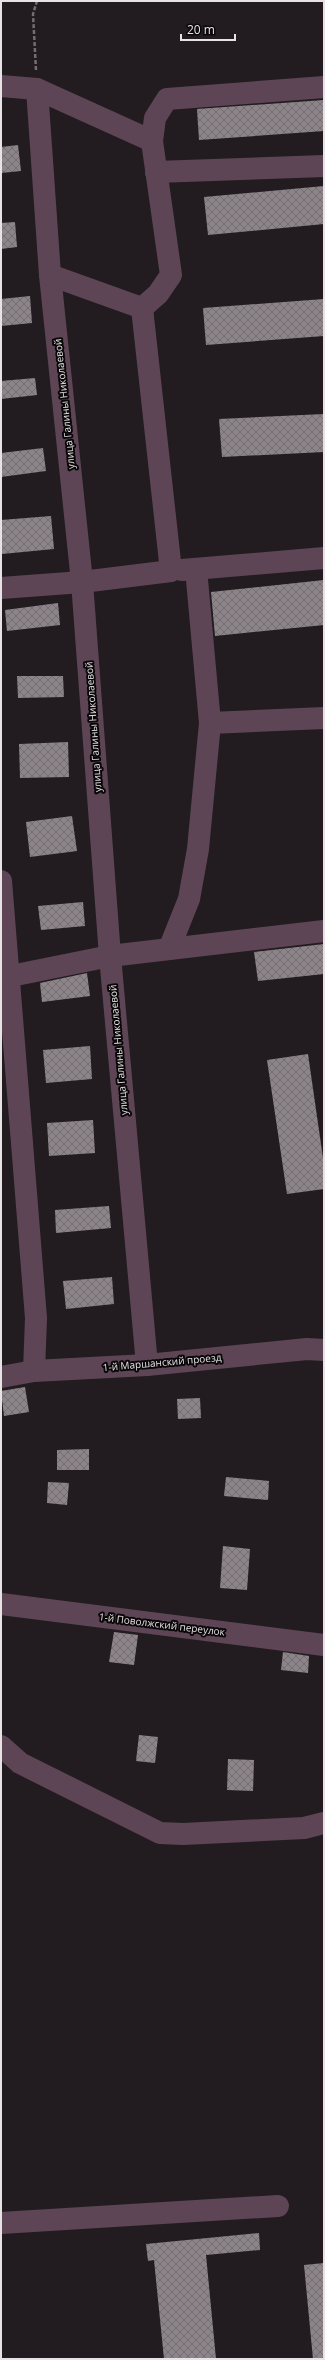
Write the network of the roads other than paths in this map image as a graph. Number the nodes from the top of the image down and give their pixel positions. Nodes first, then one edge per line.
1 (1, 86) edge
2 (324, 87) edge
3 (37, 89) junction
4 (152, 141) junction
5 (324, 166) edge
6 (156, 172) junction
7 (50, 275) junction
8 (142, 308) junction
9 (324, 558) edge
10 (196, 569) junction
11 (171, 571) junction
12 (82, 582) junction
13 (1, 588) edge
14 (324, 718) edge
15 (210, 723) junction
16 (1, 881) edge
17 (324, 931) edge
18 (169, 949) junction
19 (110, 956) junction
20 (6, 978) edge
21 (324, 1350) edge
22 (147, 1365) junction
23 (34, 1371) junction
24 (1, 1377) edge
25 (1, 1604) edge
26 (324, 1645) edge
27 (1, 1746) edge
28 (324, 1823) edge
29 (278, 2206) dead end
30 (1, 2223) edge

1 - 3 street
2 - 4 street
3 - 4 street
3 - 7 street, улица Галины Николаевой
4 - 6 street
5 - 6 street
6 - 8 street
7 - 8 street
7 - 12 street, улица Галины Николаевой
8 - 11 street
9 - 10 street
10 - 11 street
10 - 15 street
11 - 12 street
12 - 13 street
12 - 19 street, улица Галины Николаевой
14 - 15 street
15 - 18 street
16 - 20 street
17 - 18 street
18 - 19 street
19 - 20 street
19 - 22 street, улица Галины Николаевой
20 - 23 street
21 - 22 street, 1-й Маршанский проезд
22 - 23 street, 1-й Маршанский проезд
23 - 24 street, 1-й Маршанский проезд
25 - 26 street, 1-й Поволжский переулок
27 - 28 street
29 - 30 street

